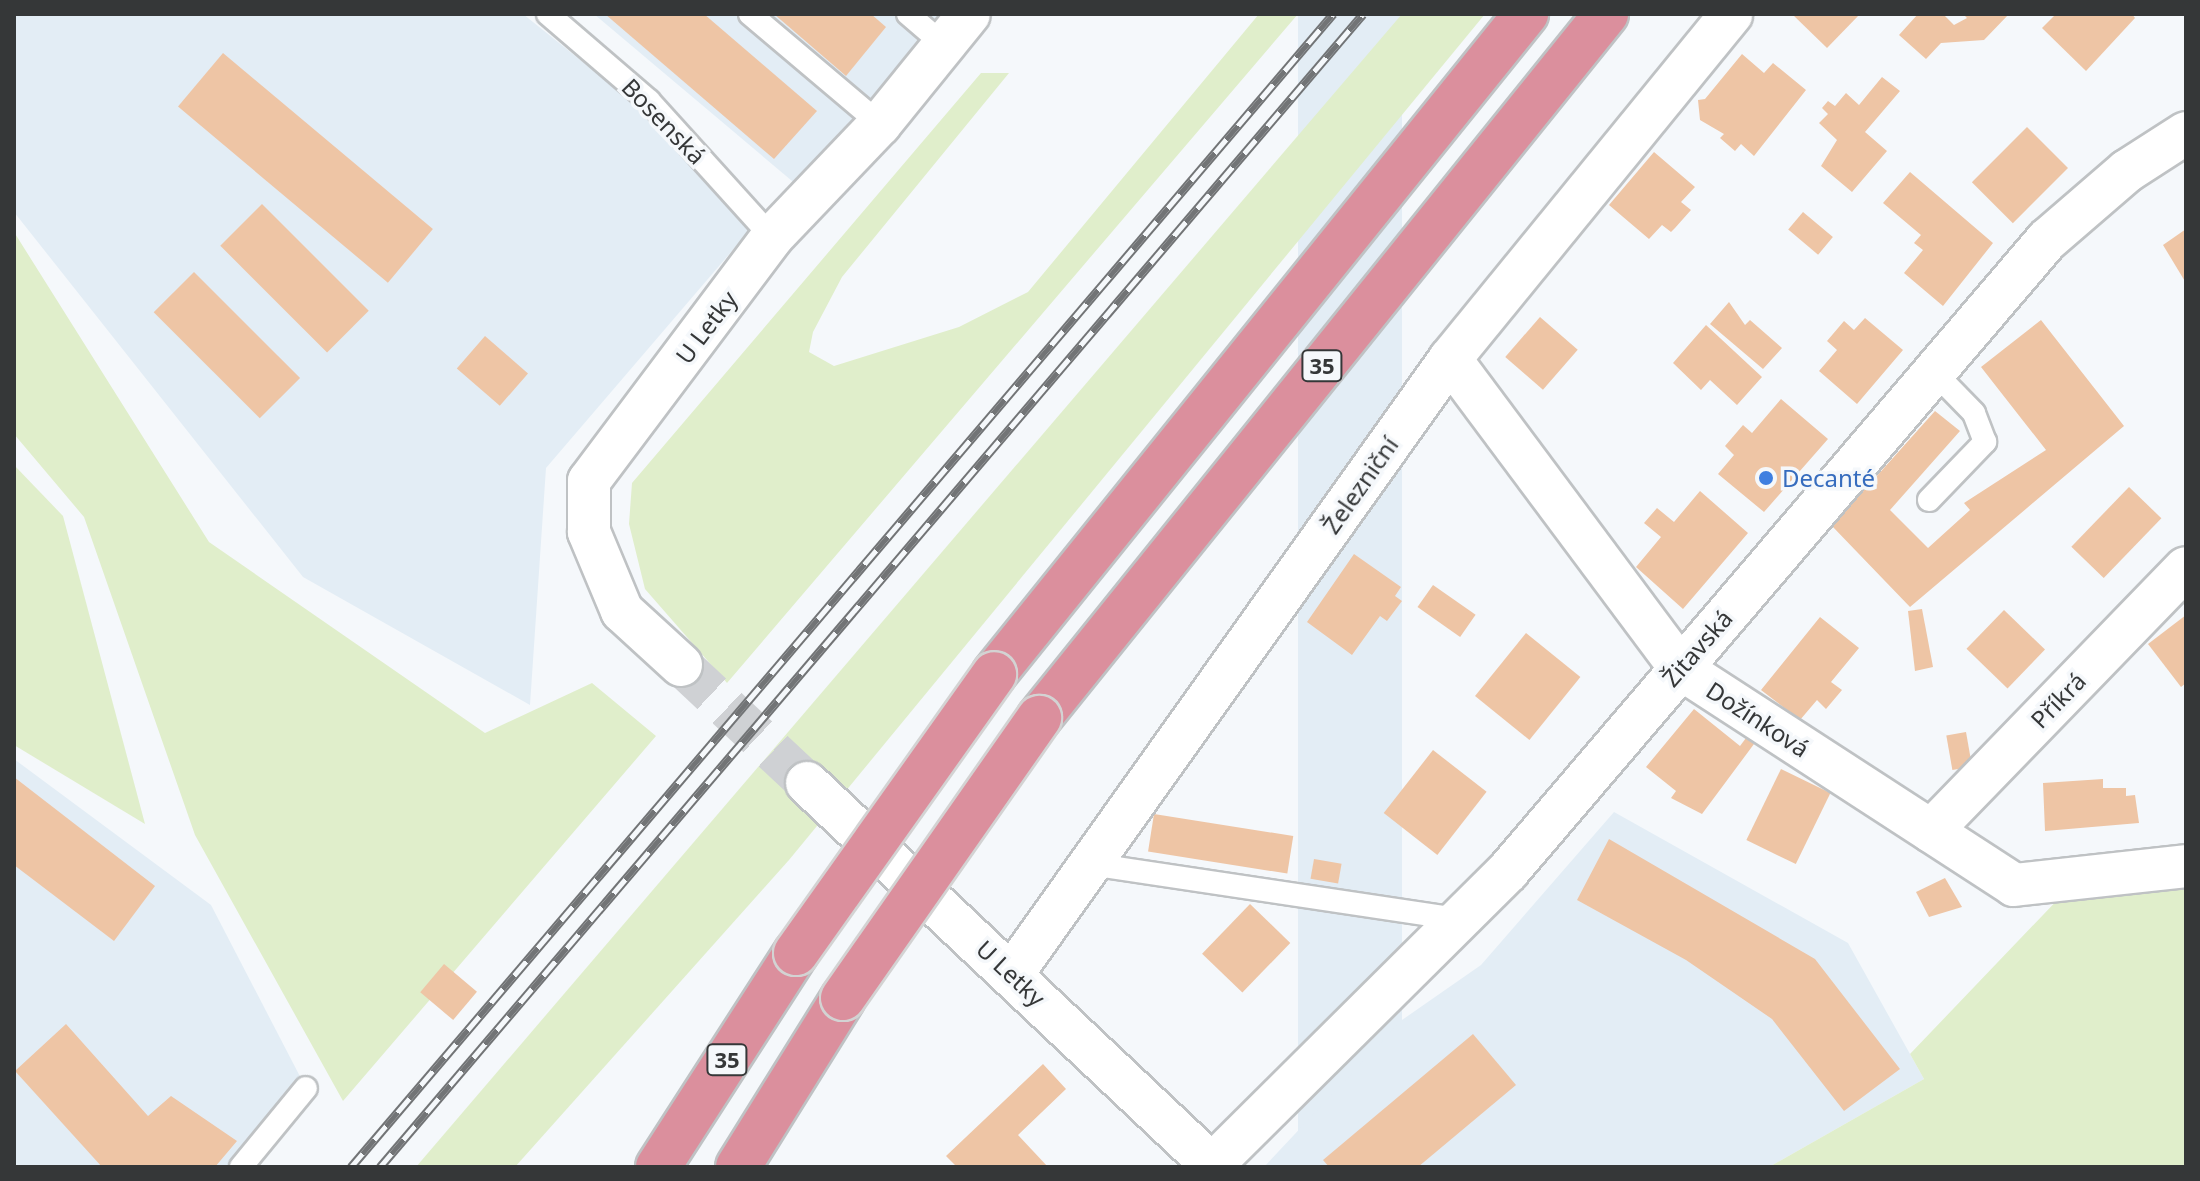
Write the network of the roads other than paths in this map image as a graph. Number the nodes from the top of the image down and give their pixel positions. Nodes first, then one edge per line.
1 (548, 14) edge
2 (750, 14) edge
3 (908, 14) edge
4 (1526, 14) edge
5 (1606, 14) edge
6 (1731, 14) edge
7 (956, 29) edge
8 (880, 124) junction
9 (2186, 133) edge
10 (772, 237) junction
11 (1450, 359) junction
12 (1934, 372) junction
13 (1929, 500) dead end
14 (2186, 568) edge
15 (681, 665) tunnel mouth
16 (1680, 668) junction
17 (807, 783) tunnel mouth
18 (1931, 831) junction
19 (1090, 864) junction
20 (2186, 866) edge
21 (1459, 919) junction
22 (1012, 974) junction
23 (306, 1088) dead end
24 (1211, 1166) edge
25 (241, 1167) edge
26 (658, 1167) edge
27 (738, 1167) edge

1 - 10 lane, Bosenská
2 - 8 lane
3 - 7 lane
4 - 26 highway, 35, bridge
5 - 27 highway, 35, bridge
6 - 11 street, Železniční
7 - 8 street, U Letky
8 - 10 street, U Letky
9 - 12 street, Žitavská
10 - 15 street, U Letky
11 - 16 street, Dožínková
11 - 19 street, Železniční
12 - 13 lane
12 - 16 street, Žitavská
14 - 18 street, Příkrá
16 - 18 street, Dožínková
16 - 21 street, Žitavská
17 - 22 street, U Letky
18 - 20 street, Dožínková
19 - 21 lane
19 - 22 street, Železniční
21 - 24 street, Žitavská
22 - 24 street, U Letky
23 - 25 lane

